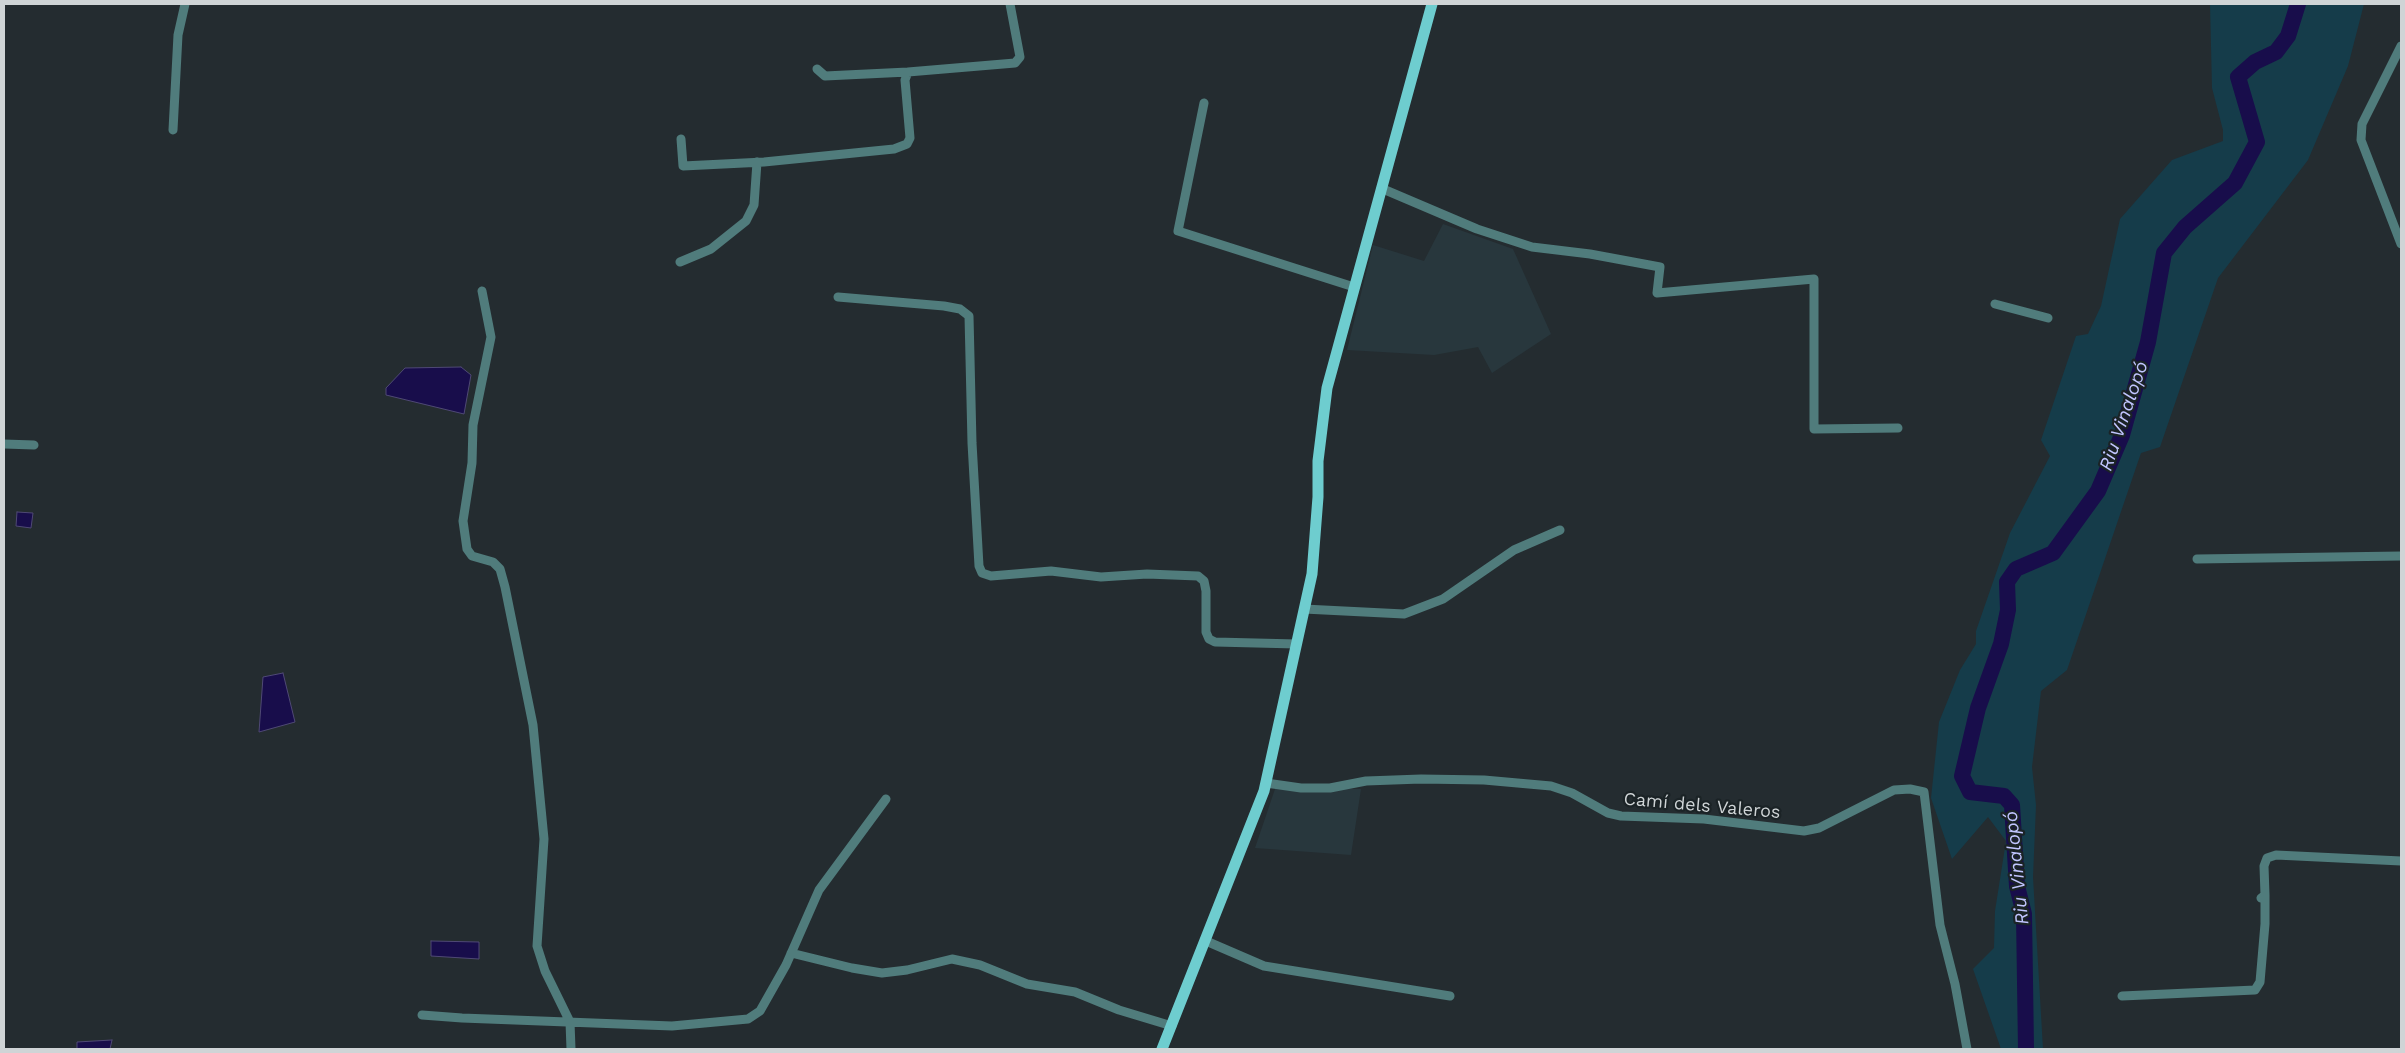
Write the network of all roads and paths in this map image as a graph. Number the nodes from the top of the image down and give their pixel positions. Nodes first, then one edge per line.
1 (185, 4) edge
2 (1010, 4) edge
3 (1432, 4) edge
4 (2401, 46) edge
5 (817, 69) dead end
6 (908, 72) junction
7 (1204, 103) dead end
8 (174, 130) dead end
9 (681, 138) dead end
10 (757, 162) junction
11 (1383, 189) junction
12 (2401, 244) edge
13 (680, 262) dead end
14 (1354, 288) junction
15 (482, 291) dead end
16 (838, 297) dead end
17 (1995, 304) dead end
18 (2048, 318) dead end
19 (1898, 428) dead end
20 (4, 444) edge
21 (34, 445) dead end
22 (1560, 530) dead end
23 (2401, 556) edge
24 (2197, 558) dead end
25 (1304, 609) junction
26 (1296, 644) junction
27 (1266, 783) junction
28 (886, 798) dead end
29 (2401, 861) edge
30 (1206, 941) junction
31 (792, 952) junction
32 (1450, 996) dead end
33 (2122, 996) dead end
34 (422, 1015) dead end
35 (570, 1022) junction
36 (1172, 1026) junction
37 (571, 1049) edge
38 (1162, 1049) edge
39 (1967, 1049) edge

1 - 8 street
2 - 6 street
3 - 11 main road
4 - 12 street
5 - 6 street
6 - 10 street
7 - 14 street
9 - 10 street
10 - 13 street
11 - 14 main road
11 - 19 street
14 - 25 main road
15 - 35 street
16 - 26 street
17 - 18 street
20 - 21 street
22 - 25 street
23 - 24 street
25 - 26 main road
26 - 27 main road
27 - 30 main road
27 - 39 street, Camí dels Valeros
28 - 31 street
29 - 33 street
30 - 32 street
30 - 36 main road
31 - 35 street
31 - 36 street
34 - 35 street
35 - 37 street
36 - 38 main road

